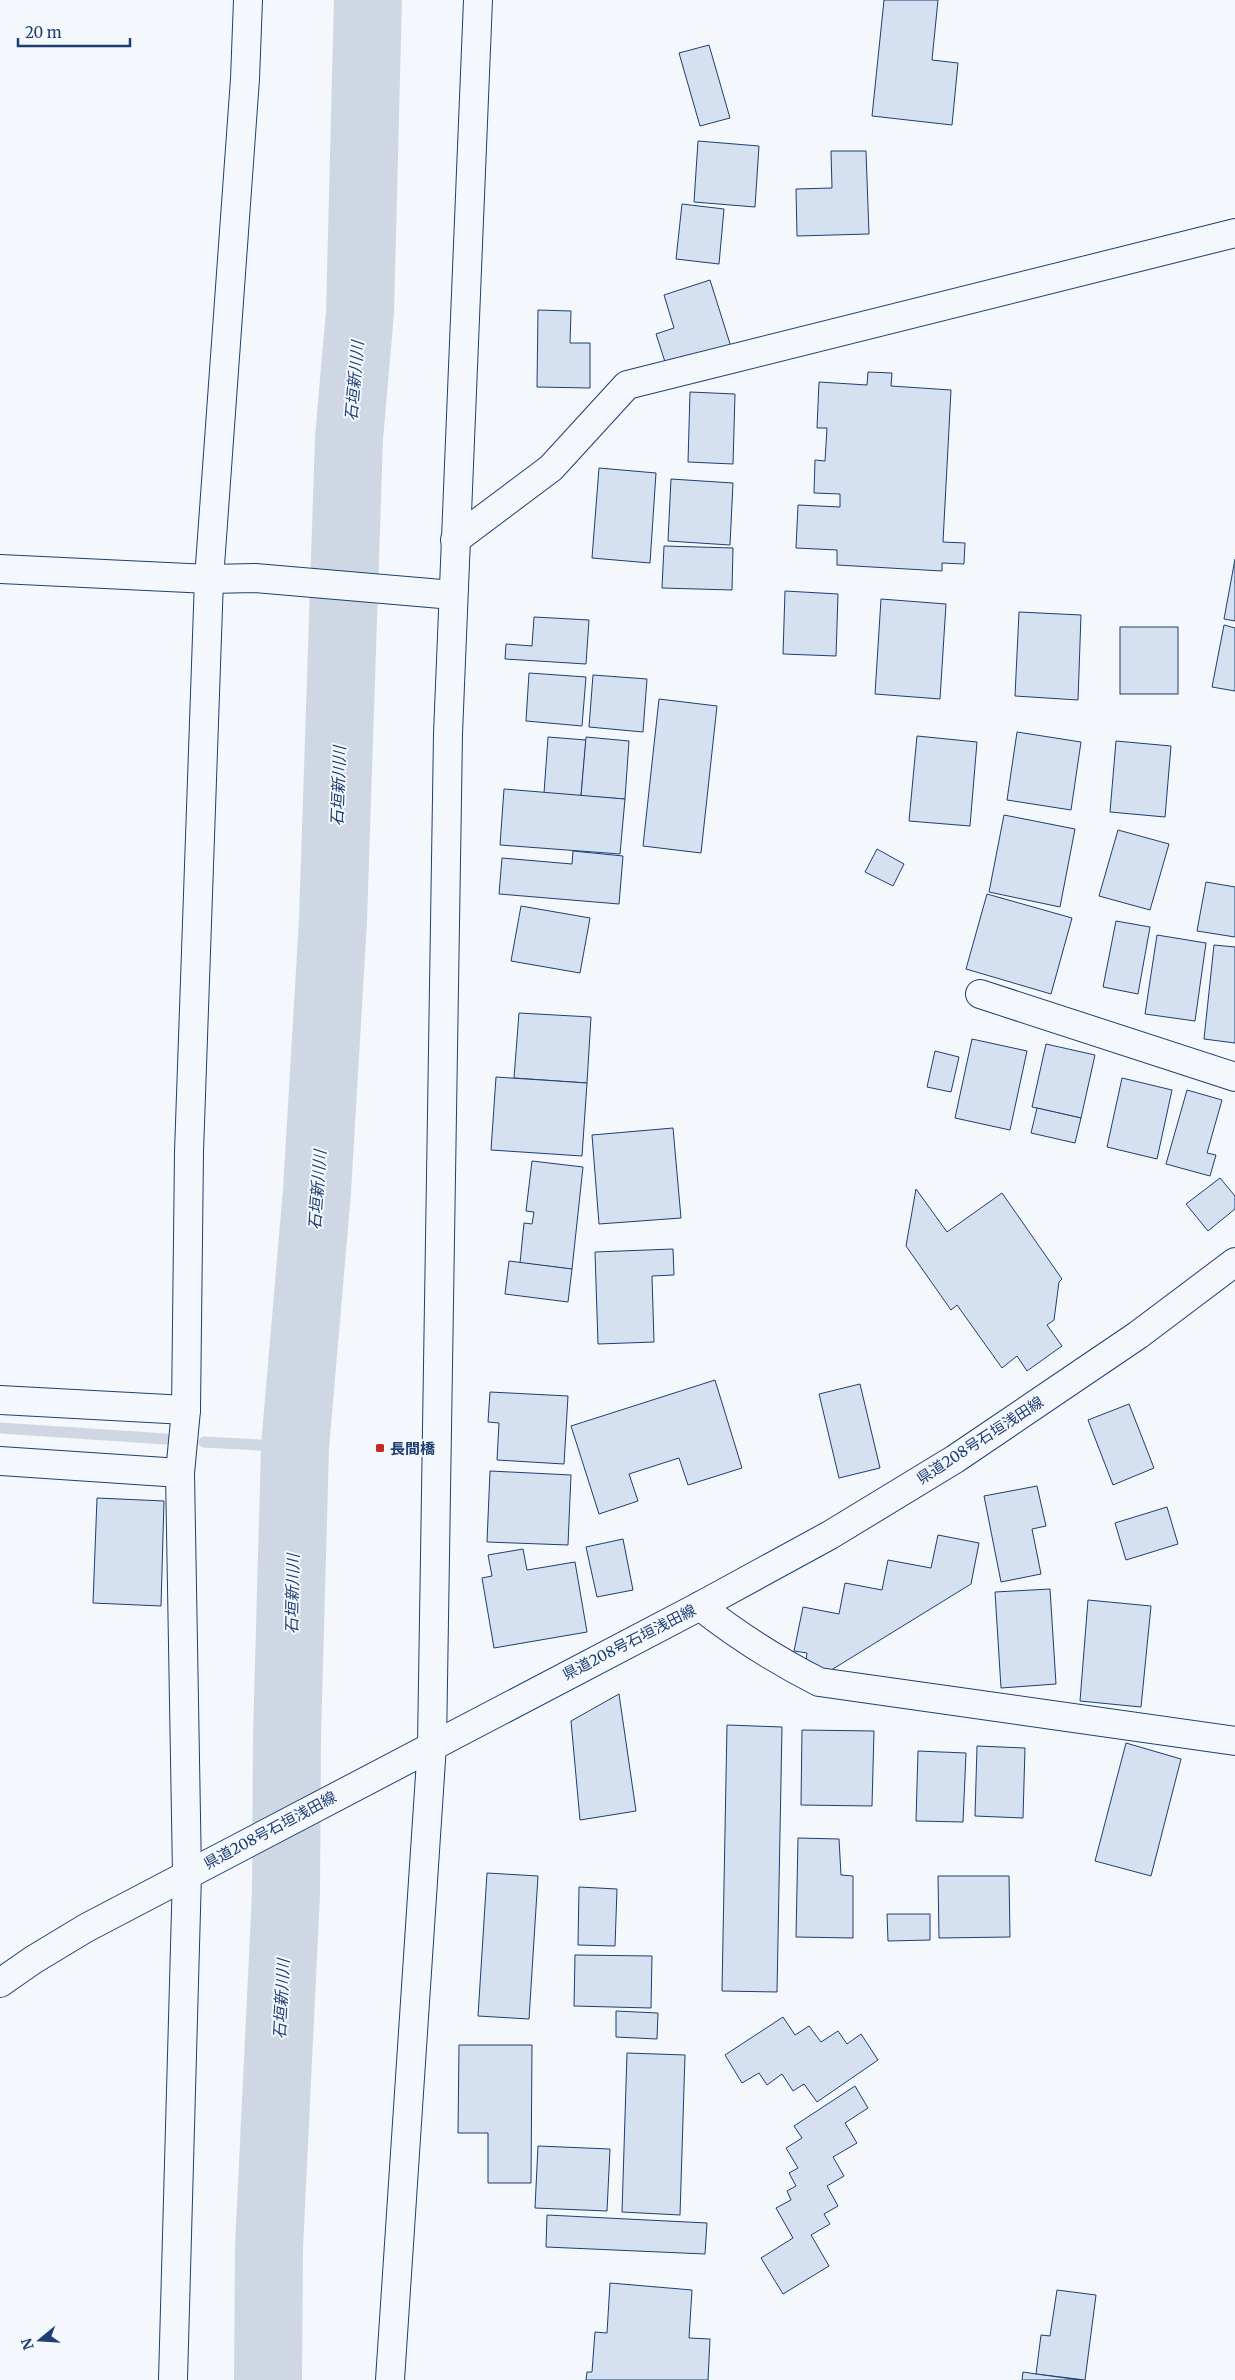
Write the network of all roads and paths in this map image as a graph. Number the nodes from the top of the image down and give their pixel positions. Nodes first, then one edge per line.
1 (248, 0) edge
2 (478, 0) edge
3 (1235, 233) edge
4 (456, 540) junction
5 (0, 568) edge
6 (209, 580) junction
7 (453, 595) junction
8 (980, 994) dead end
9 (1235, 1077) edge
10 (1235, 1262) edge
11 (0, 1400) edge
12 (186, 1410) junction
13 (0, 1461) edge
14 (180, 1473) junction
15 (700, 1606) junction
16 (1235, 1741) edge
17 (432, 1745) junction
18 (187, 1874) junction
19 (0, 1983) edge
20 (173, 2380) edge
21 (390, 2380) edge

1 - 6 street
2 - 4 street
3 - 4 street
4 - 7 street
5 - 6 street
6 - 7 street
6 - 12 street
7 - 17 street
8 - 9 street
10 - 15 street, 県道208号石垣浅田線
11 - 12 street
12 - 14 street
13 - 14 street
14 - 18 street
15 - 16 street
15 - 17 street, 県道208号石垣浅田線
17 - 18 street, 県道208号石垣浅田線
17 - 21 street
18 - 19 street, 県道208号石垣浅田線
18 - 20 street

